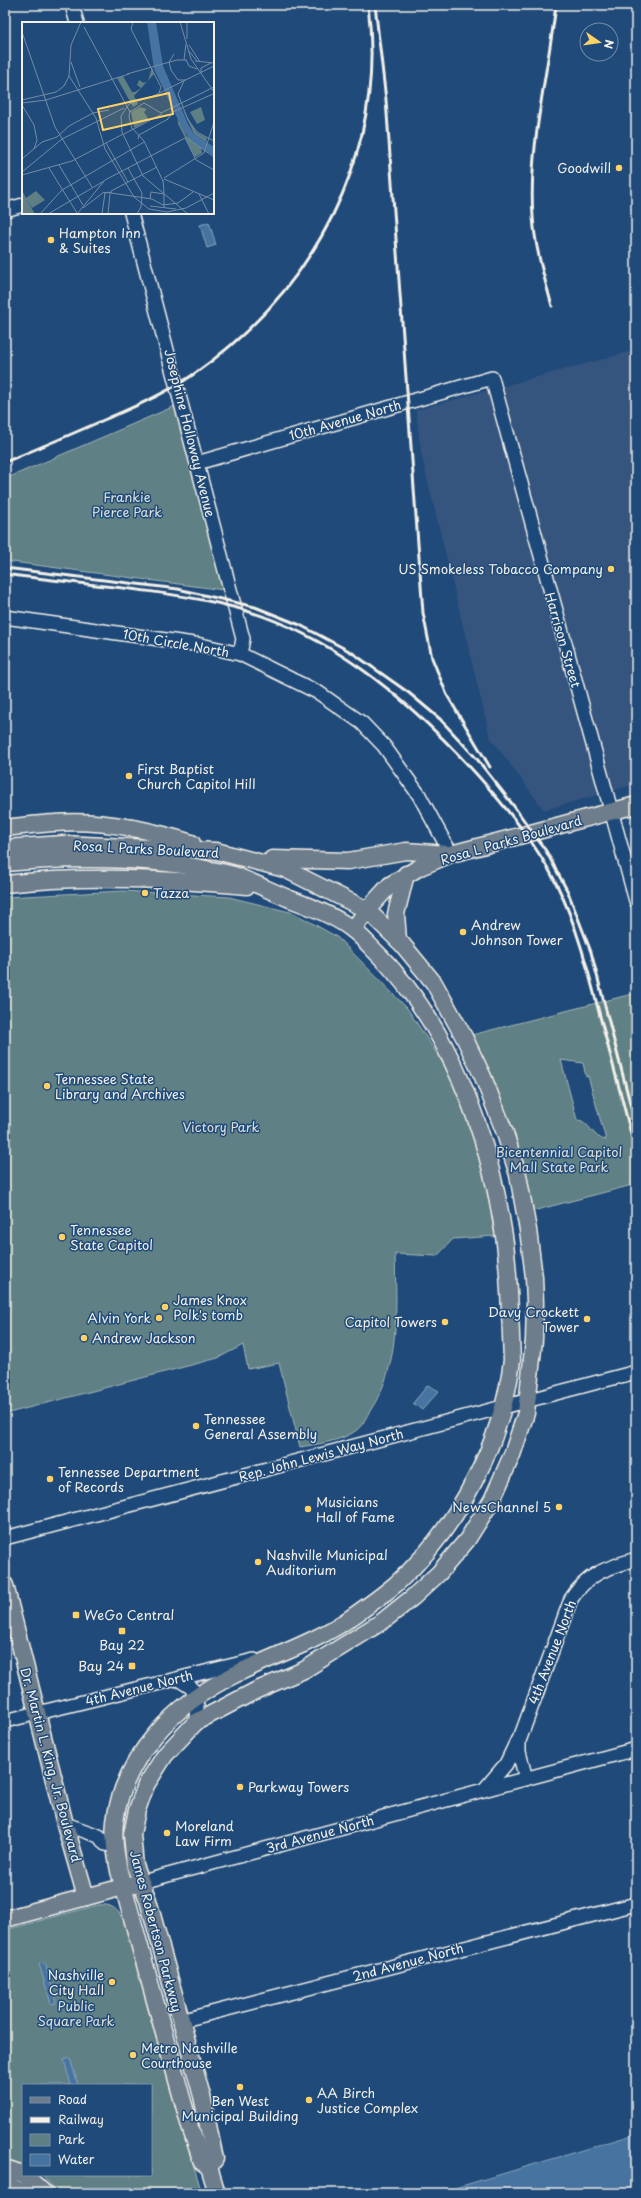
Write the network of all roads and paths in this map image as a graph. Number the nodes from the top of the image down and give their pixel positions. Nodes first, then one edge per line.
1 (72, 5) edge
2 (77, 22) edge
3 (22, 205) edge
4 (5, 210) edge
5 (131, 214) edge
6 (492, 378) joint
7 (197, 463) junction
8 (5, 617) edge
9 (240, 654) junction
10 (636, 805) edge
11 (611, 812) junction
12 (5, 828) edge
13 (5, 848) edge
14 (216, 851) junction
15 (451, 854) junction
16 (236, 856) junction
17 (5, 862) edge
18 (406, 874) junction
19 (5, 884) edge
20 (262, 887) junction
21 (636, 901) edge
22 (366, 910) junction
23 (353, 930) junction
24 (398, 940) junction
25 (636, 1372) edge
26 (528, 1400) junction
27 (504, 1407) junction
28 (5, 1538) edge
29 (636, 1559) edge
30 (5, 1585) edge
31 (274, 1656) junction
32 (178, 1679) junction
33 (195, 1697) junction
34 (37, 1713) junction
35 (5, 1721) edge
36 (196, 1722) junction
37 (523, 1728) junction
38 (636, 1749) edge
39 (526, 1779) junction
40 (483, 1791) junction
41 (65, 1824) junction
42 (115, 1846) junction
43 (142, 1882) junction
44 (124, 1887) junction
45 (86, 1897) junction
46 (636, 1904) edge
47 (5, 1919) edge
48 (180, 2021) junction
49 (209, 2167) junction
50 (5, 2168) edge
51 (22, 2173) edge
52 (26, 2176) edge
53 (216, 2188) edge
54 (44, 2193) edge

1 - 2 street
3 - 4 street
5 - 7 street, Josephine Holloway Avenue
6 - 7 street, 10th Avenue North
6 - 11 street, Harrison Street
7 - 9 street, Josephine Holloway Avenue
8 - 9 street, 10th Circle North
9 - 15 street, 10th Circle North
10 - 11 main road, Rosa L Parks Boulevard
11 - 15 main road, Rosa L Parks Boulevard
11 - 21 street, Harrison Street
12 - 14 main road
13 - 14 main road, Rosa L Parks Boulevard
14 - 16 main road, Rosa L Parks Boulevard
15 - 16 main road
15 - 18 main road, Rosa L Parks Boulevard
16 - 22 main road, Rosa L Parks Boulevard
17 - 20 main road, Rosa L Parks Boulevard
18 - 22 main road, Rosa L Parks Boulevard
18 - 24 main road
19 - 20 main road
20 - 23 main road, Rosa L Parks Boulevard
22 - 23 main road
22 - 24 main road, James Robertson Parkway
23 - 27 main road, James Robertson Parkway
24 - 26 main road, James Robertson Parkway
25 - 26 street, Rep. John Lewis Way North
26 - 27 street, Rep. John Lewis Way North
26 - 36 main road, James Robertson Parkway
27 - 28 street, Rep. John Lewis Way North
27 - 31 main road, James Robertson Parkway
29 - 37 street, 4th Avenue North
30 - 34 main road, Dr. Martin L. King, Jr. Boulevard
31 - 32 street, 4th Avenue North
31 - 33 main road, James Robertson Parkway
32 - 33 street
32 - 34 street, 4th Avenue North
33 - 36 street
33 - 42 main road, James Robertson Parkway
34 - 35 street, 4th Avenue North
34 - 41 main road, Dr. Martin L. King, Jr. Boulevard
36 - 43 main road, James Robertson Parkway
37 - 39 street, 4th Avenue North
37 - 40 street
38 - 39 street, 3rd Avenue North
39 - 40 street, 3rd Avenue North
40 - 43 street, 3rd Avenue North
41 - 42 street
41 - 45 main road, Dr. Martin L. King, Jr. Boulevard
42 - 44 main road, James Robertson Parkway
43 - 44 main road, 3rd Avenue North
43 - 48 main road, James Robertson Parkway
44 - 45 main road, 3rd Avenue North
44 - 49 main road, James Robertson Parkway
45 - 47 main road, 3rd Avenue North
46 - 48 street, 2nd Avenue North
48 - 49 main road, James Robertson Parkway
49 - 53 main road, James Robertson Parkway
50 - 51 main road
52 - 54 main road

